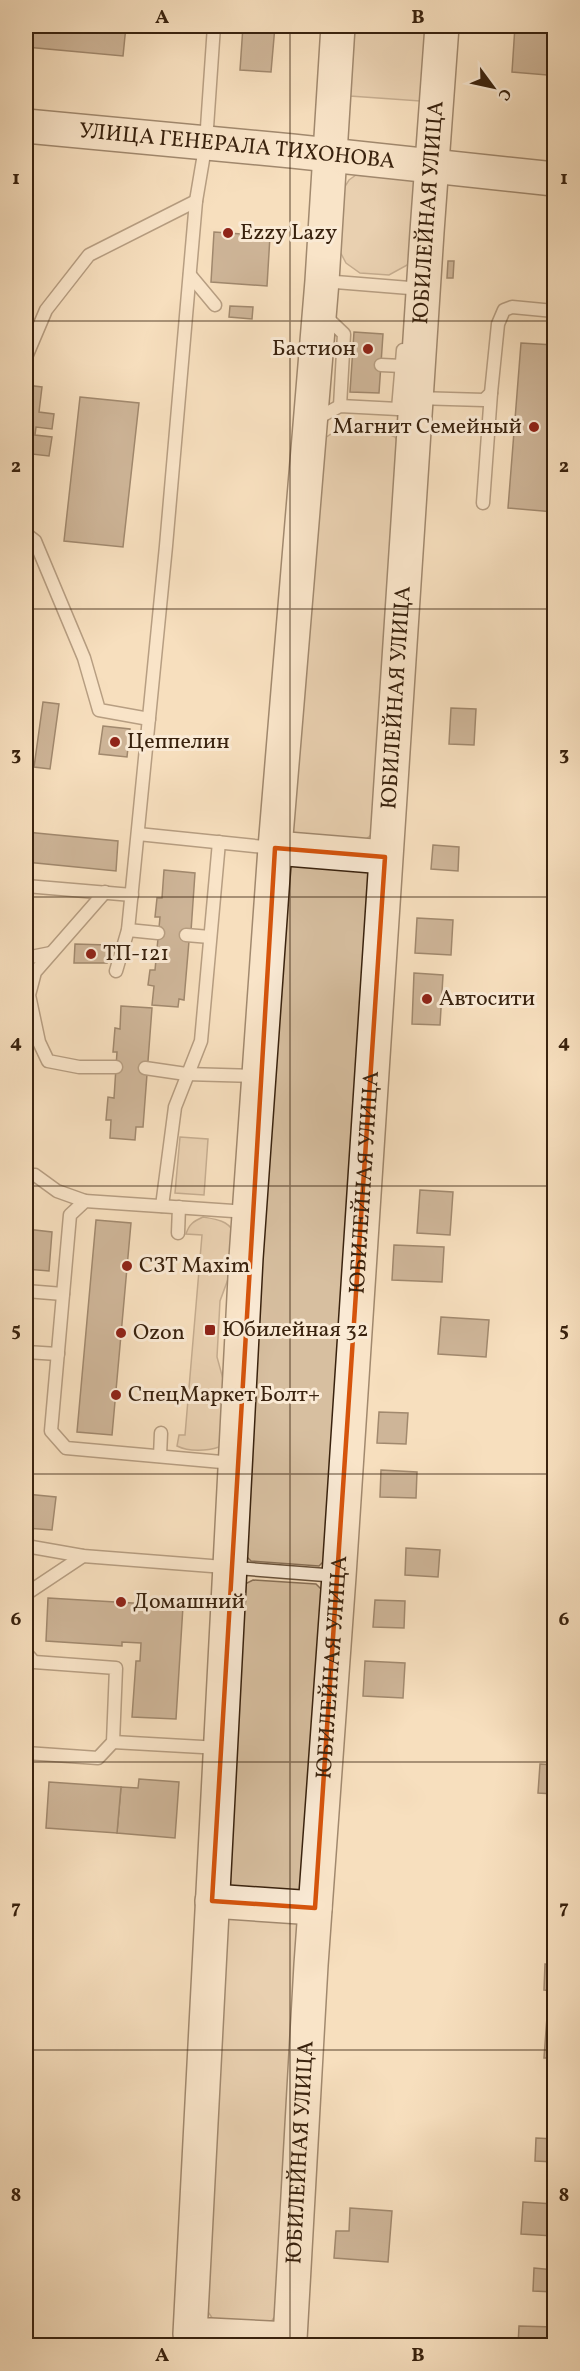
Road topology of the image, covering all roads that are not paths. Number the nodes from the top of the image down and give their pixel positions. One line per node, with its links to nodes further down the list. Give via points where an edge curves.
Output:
1 (214, 26): 5 (lane)
2 (338, 26): 6 (main road)
3 (442, 26): 7 (main road, ЮБИЛЕЙНАЯ УЛИЦА)
4 (26, 126): 5 (main road, УЛИЦА ГЕНЕРАЛА ТИХОНОВА)
5 (206, 142): 6 (main road, УЛИЦА ГЕНЕРАЛА ТИХОНОВА); 9 (lane)
6 (330, 155): 7 (main road, УЛИЦА ГЕНЕРАЛА ТИХОНОВА); 11 (main road)
7 (433, 166): 8 (main road, УЛИЦА ГЕНЕРАЛА ТИХОНОВА); 14 (main road, ЮБИЛЕЙНАЯ УЛИЦА)
8 (555, 178)
9 (196, 201): 10 (lane); 15 (lane, via 89,255 46,310)
10 (190, 275): 12 (lane); 24 (lane)
11 (321, 296): 14 (lane); 20 (lane, via 344,334 347,363); 21 (main road)
12 (215, 305)
13 (555, 310): 18 (lane, via 504,310 498,324)
14 (415, 315): 17 (lane); 19 (main road, ЮБИЛЕЙНАЯ УЛИЦА)
15 (26, 357)
16 (381, 365): 17 (lane)
17 (402, 366): 19 (lane)
18 (491, 393): 19 (lane, via 477,401); 22 (lane)
19 (407, 403): 20 (lane); 28 (main road, ЮБИЛЕЙНАЯ УЛИЦА)
20 (340, 406): 21 (lane)
21 (310, 422): 27 (main road)
22 (483, 503)
23 (26, 534): 24 (lane, via 35,541 84,658 99,710)
24 (149, 719): 25 (lane)
25 (138, 834): 26 (lane); 31 (lane)
26 (219, 842): 27 (lane); 35 (lane)
27 (275, 848): 28 (main road); 42 (main road)
28 (385, 857): 59 (main road, ЮБИЛЕЙНАЯ УЛИЦА)
29 (26, 886): 30 (lane)
30 (105, 892): 31 (lane); 36 (lane)
31 (132, 895): 32 (lane)
32 (128, 930): 33 (lane); 38 (lane)
33 (158, 933)
34 (186, 935): 35 (lane)
35 (210, 937): 41 (lane, via 201,1041)
36 (51, 953): 37 (lane); 39 (lane, via 35,972 29,995 39,1042 48,1061 79,1067)
37 (26, 958)
38 (116, 971)
39 (116, 1067)
40 (145, 1068): 41 (lane)
41 (186, 1074): 42 (lane); 45 (lane, via 175,1107)
42 (259, 1076): 47 (main road)
43 (26, 1176): 44 (lane, via 35,1175 57,1191)
44 (85, 1201): 45 (lane); 50 (lane, via 70,1215)
45 (162, 1206): 46 (lane)
46 (179, 1207): 47 (lane); 48 (lane)
47 (249, 1212): 55 (main road)
48 (178, 1233)
49 (26, 1291): 50 (lane)
50 (63, 1294): 52 (lane)
51 (26, 1352): 52 (lane)
52 (58, 1354): 54 (lane, via 51,1431 66,1448)
53 (161, 1433): 54 (lane)
54 (160, 1456): 55 (lane)
55 (236, 1463): 58 (main road)
56 (26, 1546): 57 (lane)
57 (83, 1556): 58 (lane); 60 (lane)
58 (229, 1569): 59 (lane); 63 (main road)
59 (339, 1576): 66 (main road, ЮБИЛЕЙНАЯ УЛИЦА)
60 (26, 1594)
61 (26, 1653): 62 (lane, via 34,1662 116,1668)
62 (112, 1742): 63 (lane); 64 (lane, via 98,1758)
63 (221, 1748): 65 (main road)
64 (26, 1753)
65 (212, 1901): 66 (main road); 67 (main road, via 190,2334)
66 (315, 1908): 67 (main road, ЮБИЛЕЙНАЯ УЛИЦА)
67 (289, 2342)

